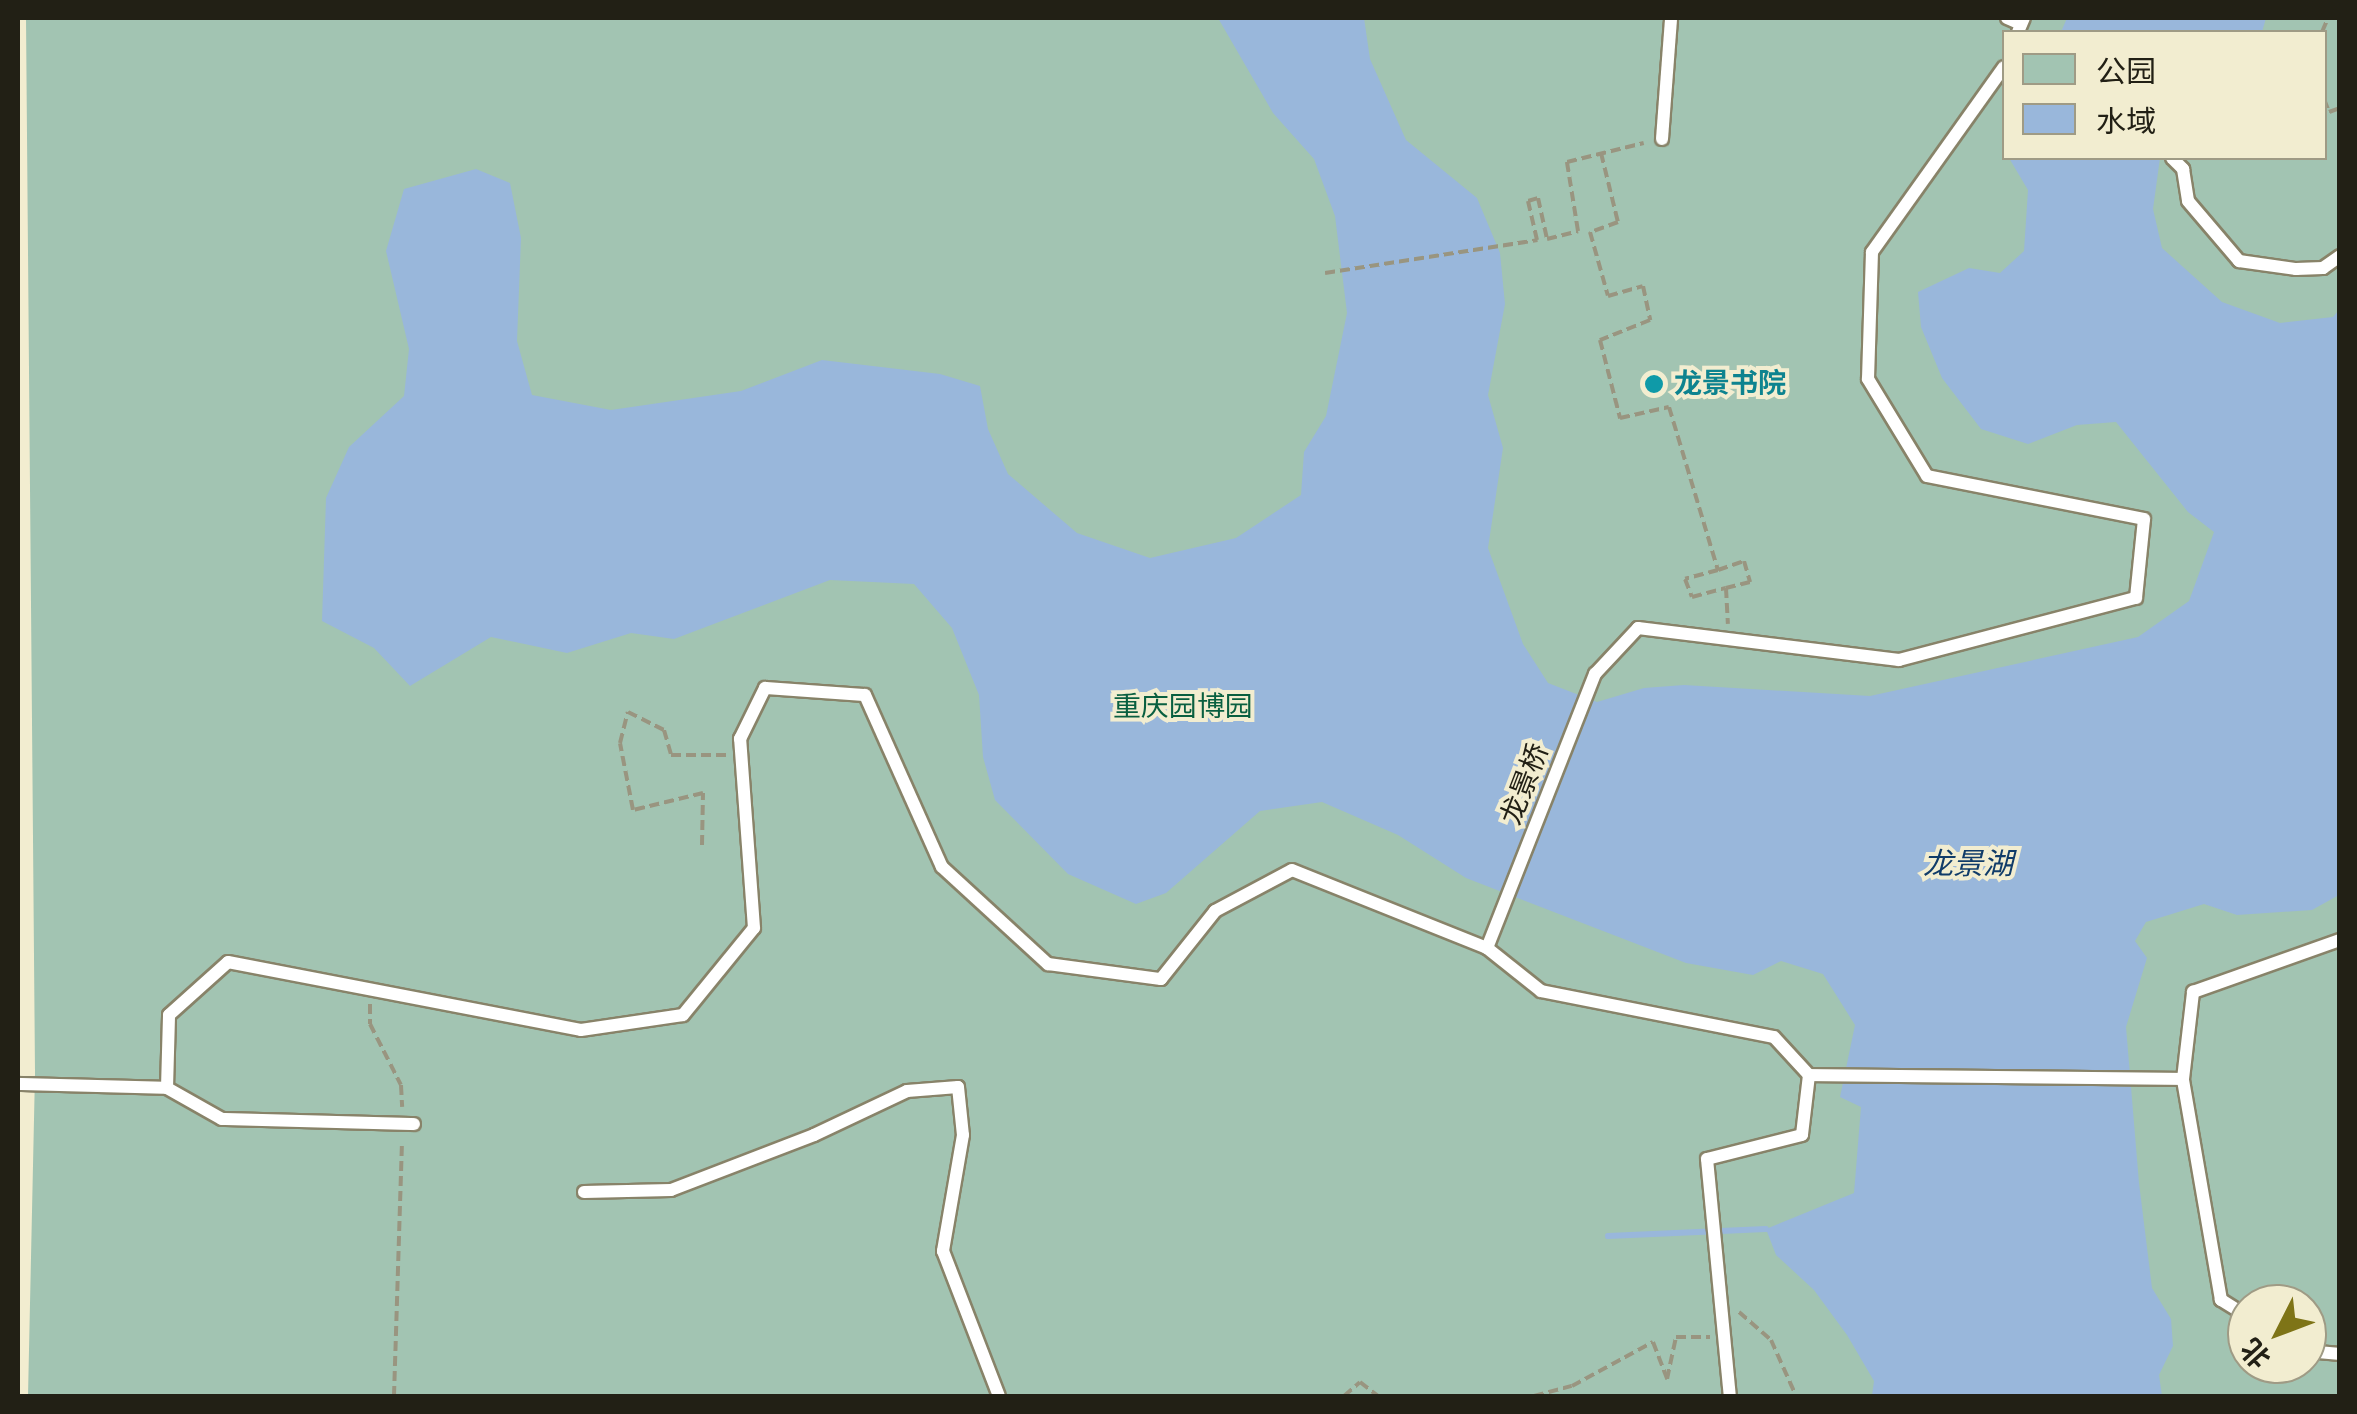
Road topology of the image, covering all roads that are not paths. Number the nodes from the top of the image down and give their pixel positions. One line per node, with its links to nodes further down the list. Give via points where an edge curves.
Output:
1 (1671, 18): 5 (lane)
2 (2007, 18): 3 (lane)
3 (2021, 25)
4 (2002, 71): 9 (lane, 龙景桥, via 1872,252 1868,379 1927,476 2144,519 2136,598 1899,660 1638,628 1595,674)
5 (1662, 138)
6 (2174, 160): 7 (lane, via 2188,201 2238,261 2323,268)
7 (2340, 256)
8 (2340, 940): 11 (lane, via 2193,992)
9 (1486, 948): 10 (lane, via 1541,992 1774,1037); 13 (lane, via 1292,870 1215,911 1161,979 1048,964 942,868 865,695 765,688 740,739 754,928 683,1016 581,1030 228,962 168,1015)
10 (1808, 1075): 11 (lane); 18 (lane, via 1802,1135 1707,1158)
11 (2183, 1078): 16 (lane, via 2221,1300)
12 (18, 1084): 13 (lane)
13 (167, 1088): 14 (lane, via 222,1119)
14 (408, 1124)
15 (584, 1192): 17 (lane, via 671,1190 814,1136 907,1090 958,1087 963,1135 944,1251)
16 (2227, 1304)
17 (998, 1396)
18 (1730, 1396)

